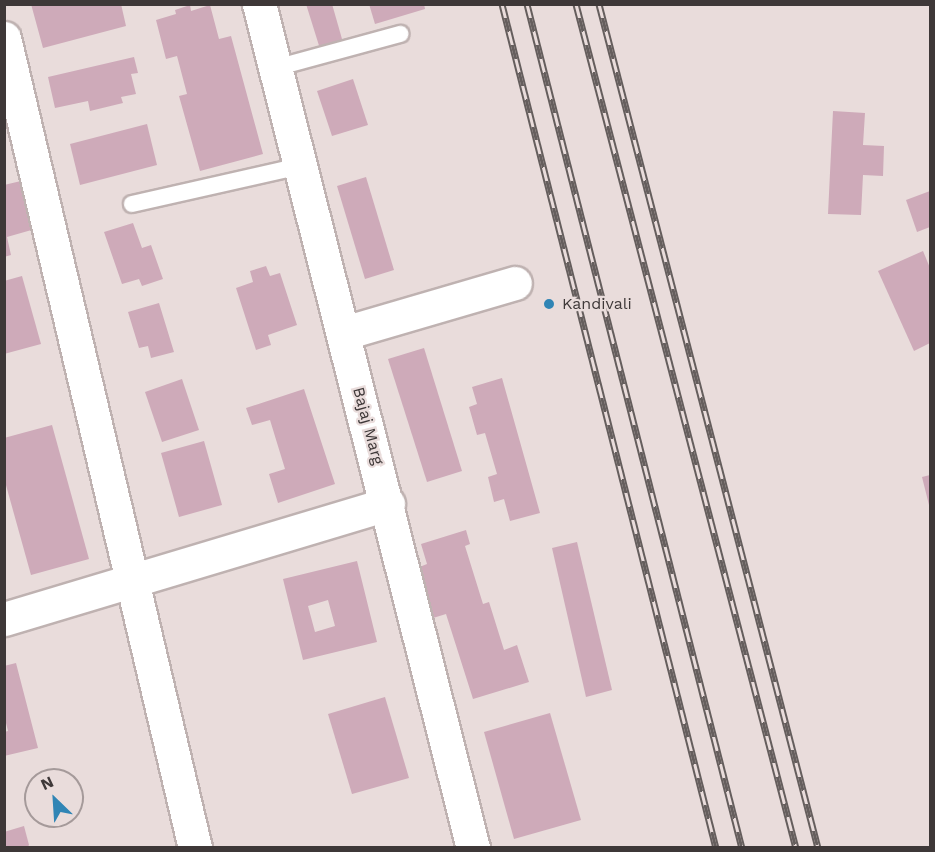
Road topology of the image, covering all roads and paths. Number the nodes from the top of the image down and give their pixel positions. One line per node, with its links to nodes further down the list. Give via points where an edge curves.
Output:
1 (259, 4): 4 (street, Bajaj Marg)
2 (400, 34): 4 (lane)
3 (4, 39): 10 (street)
4 (275, 68): 5 (street, Bajaj Marg)
5 (300, 166): 6 (lane); 8 (street, Bajaj Marg)
6 (132, 204)
7 (515, 283): 8 (street)
8 (344, 333): 9 (street, Bajaj Marg)
9 (388, 504): 10 (street); 13 (street, Bajaj Marg)
10 (131, 579): 11 (street); 12 (street)
11 (4, 619)
12 (195, 848)
13 (473, 848)

